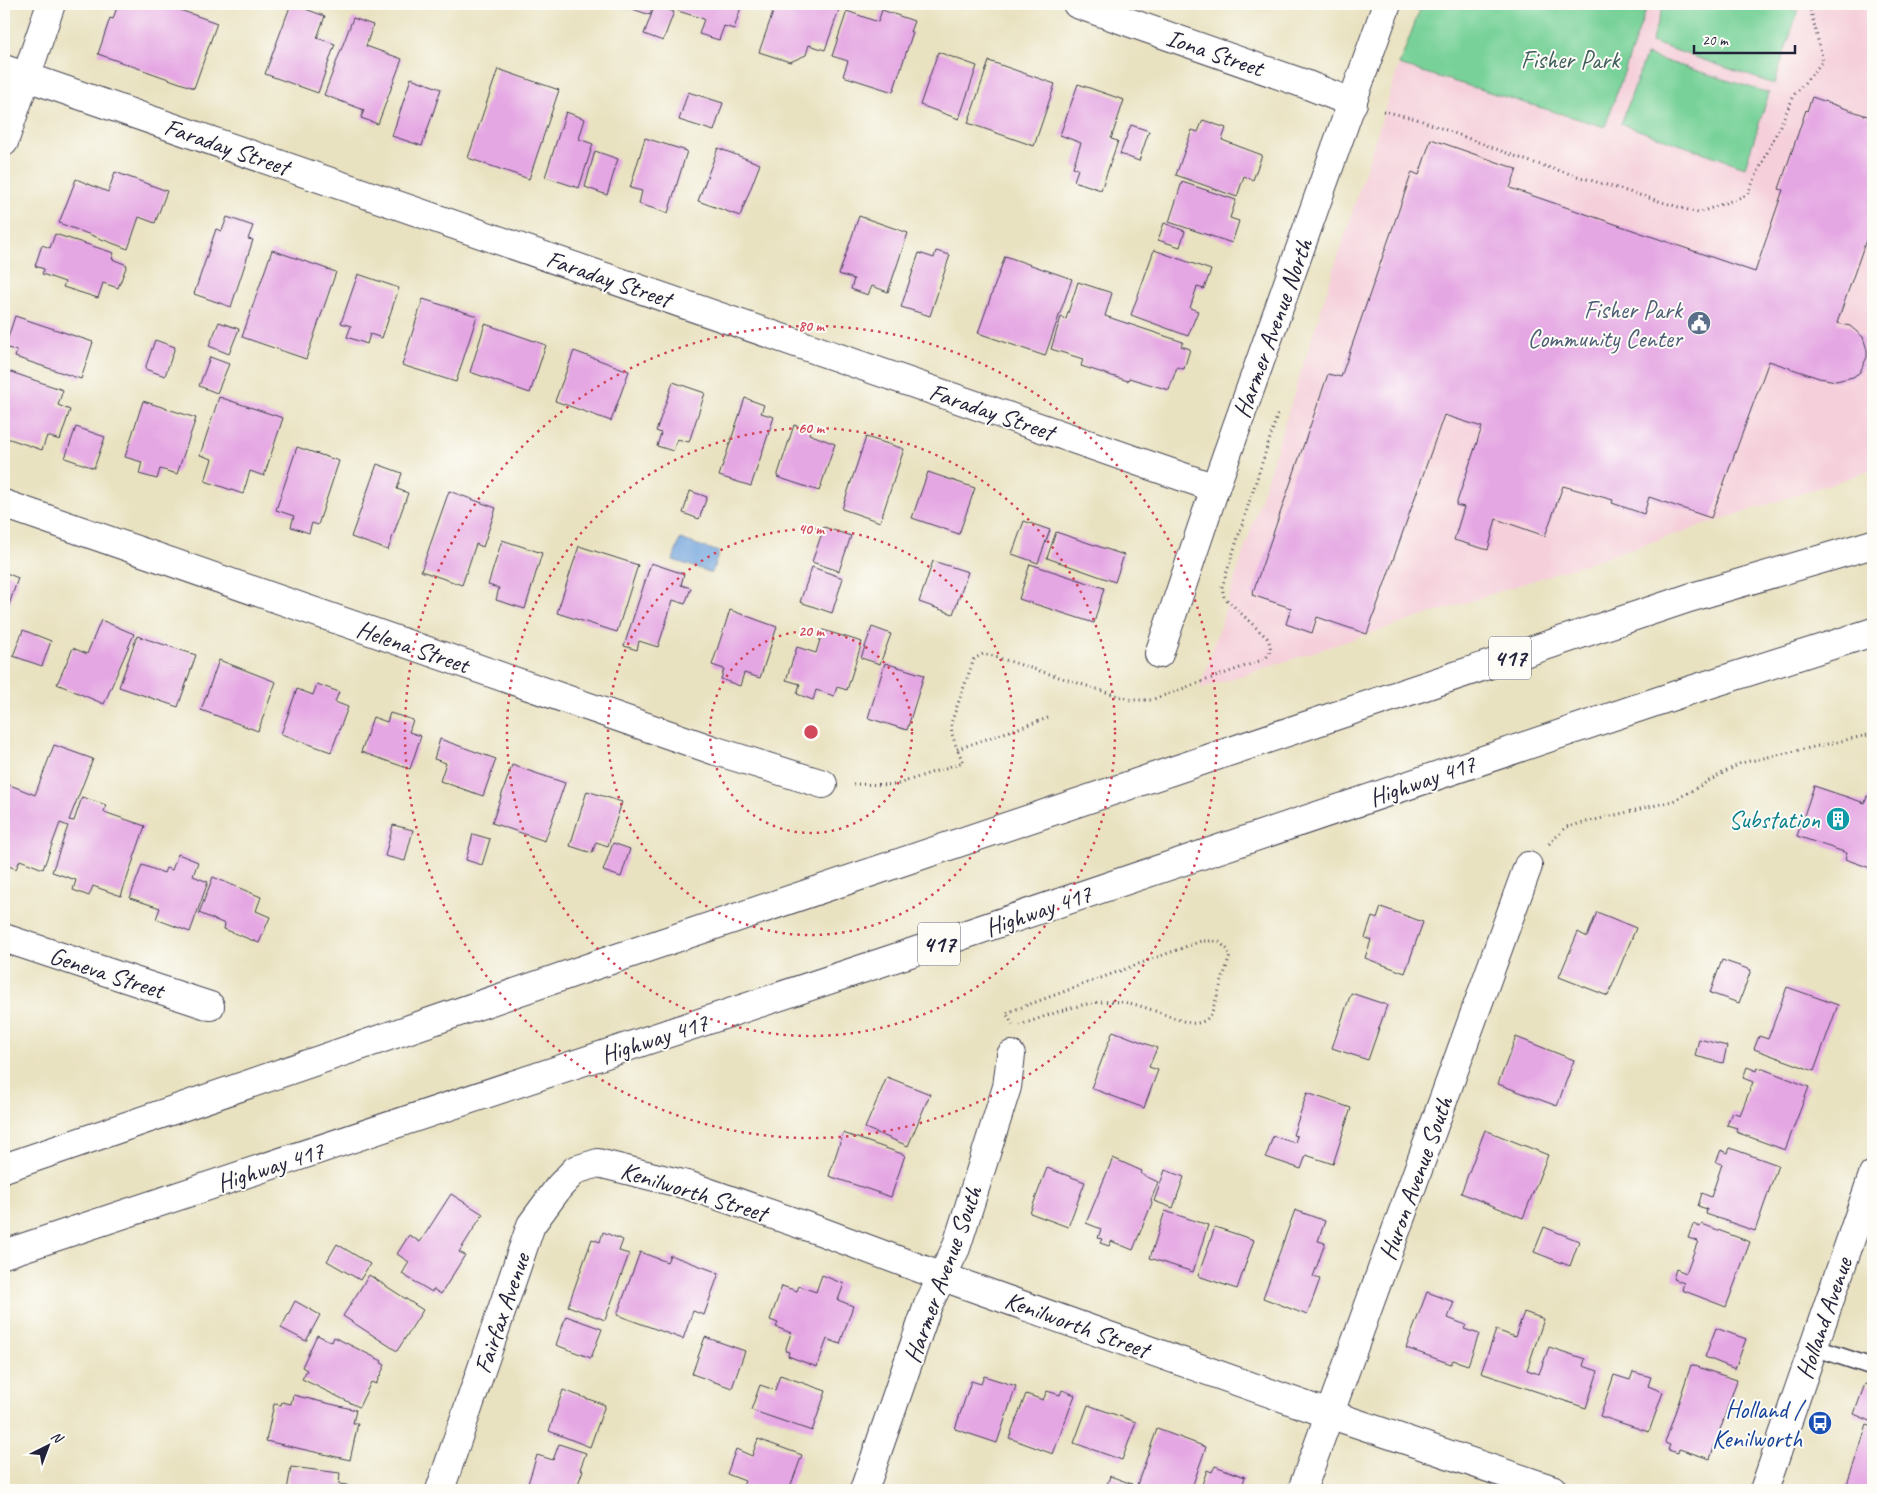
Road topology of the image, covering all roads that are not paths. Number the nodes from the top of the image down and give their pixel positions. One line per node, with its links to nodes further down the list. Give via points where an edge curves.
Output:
1 (51, 4): 4 (main road)
2 (1077, 4): 5 (main road, Iona Street)
3 (1388, 4): 5 (main road, Harmer Avenue North)
4 (15, 73): 6 (main road); 7 (main road, Faraday Street)
5 (1353, 103): 7 (main road, Harmer Avenue North)
6 (4, 142)
7 (1215, 488): 13 (main road, Harmer Avenue North)
8 (4, 504): 14 (main road, Helena Street, via 716,751)
9 (1873, 524): 11 (main road)
10 (1873, 544): 11 (main road, 417)
11 (1689, 598): 20 (main road, 417, via 618,957)
12 (1873, 632): 22 (main road, Highway 417 / 417)
13 (1159, 654)
14 (823, 784)
15 (1528, 866): 26 (main road, Huron Avenue South)
16 (4, 938): 17 (main road, Geneva Street)
17 (210, 1006)
18 (1011, 1055): 23 (main road, Harmer Avenue South, via 1007,1087 956,1248)
19 (598, 1163): 23 (main road, Kenilworth Street, via 687,1185); 27 (main road, Fairfax Avenue, via 575,1170 531,1225)
20 (4, 1168)
21 (1873, 1175): 24 (main road, Holland Avenue)
22 (4, 1254)
23 (943, 1277): 26 (main road, Kenilworth Street); 28 (main road, Harmer Avenue South, via 928,1305)
24 (1813, 1347): 25 (lane); 31 (main road, Holland Avenue)
25 (1873, 1367)
26 (1329, 1414): 29 (main road, Huron Avenue South); 30 (main road, Kenilworth Street)
27 (440, 1490)
28 (864, 1490)
29 (1302, 1490)
30 (1554, 1490)
31 (1764, 1490)

